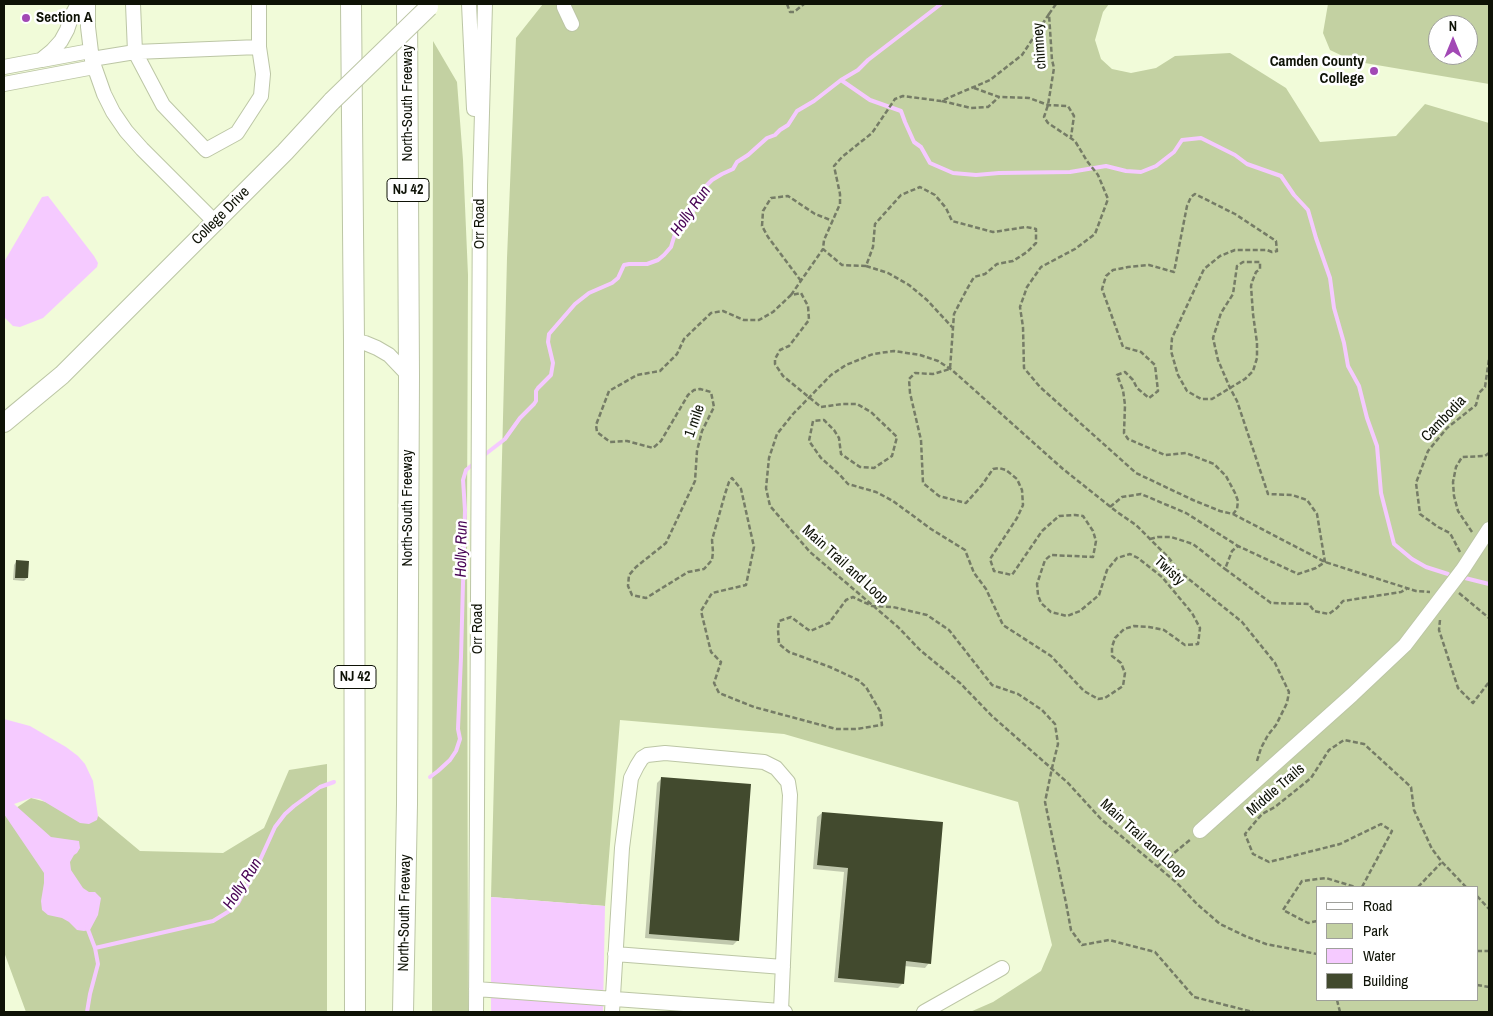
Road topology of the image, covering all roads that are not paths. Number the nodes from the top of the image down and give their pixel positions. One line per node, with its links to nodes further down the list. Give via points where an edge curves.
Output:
1 (78, 4): 15 (street, via 61,41)
2 (88, 4): 14 (street)
3 (133, 4): 13 (street)
4 (259, 4): 12 (street)
5 (351, 4): 20 (highway, NJ 42)
6 (407, 4): 21 (highway, North-South Freeway / NJ 42)
7 (469, 4): 18 (street, Orr Road)
8 (485, 4): 18 (street, Orr Road)
9 (564, 4): 11 (street)
10 (431, 6): 19 (main road, College Drive, bridge, via 332,101)
11 (572, 24)
12 (259, 47): 13 (street); 13 (street, via 264,74 261,96 237,133 206,150 163,105)
13 (135, 52): 14 (street)
14 (92, 59): 15 (street); 17 (street); 19 (street, via 104,94 126,131)
15 (41, 60): 16 (street)
16 (4, 67)
17 (4, 84)
18 (480, 185): 28 (street, Orr Road)
19 (215, 222): 22 (main road, College Drive, via 62,375)
20 (354, 341): 21 (street, via 389,355); 30 (highway, NJ 42)
21 (408, 376): 31 (highway, North-South Freeway / NJ 42)
22 (4, 423)
23 (1489, 529): 24 (street, via 1405,645)
24 (1200, 831)
25 (615, 954): 26 (street); 26 (street, via 622,848 631,778 642,758 665,753 764,762 776,768 788,782); 29 (street)
26 (783, 967): 33 (street)
27 (1002, 968): 34 (street)
28 (476, 989): 29 (street); 32 (street, Orr Road)
29 (612, 1005): 33 (street)
30 (355, 1012)
31 (403, 1012)
32 (476, 1012)
33 (783, 1012)
34 (924, 1012)

